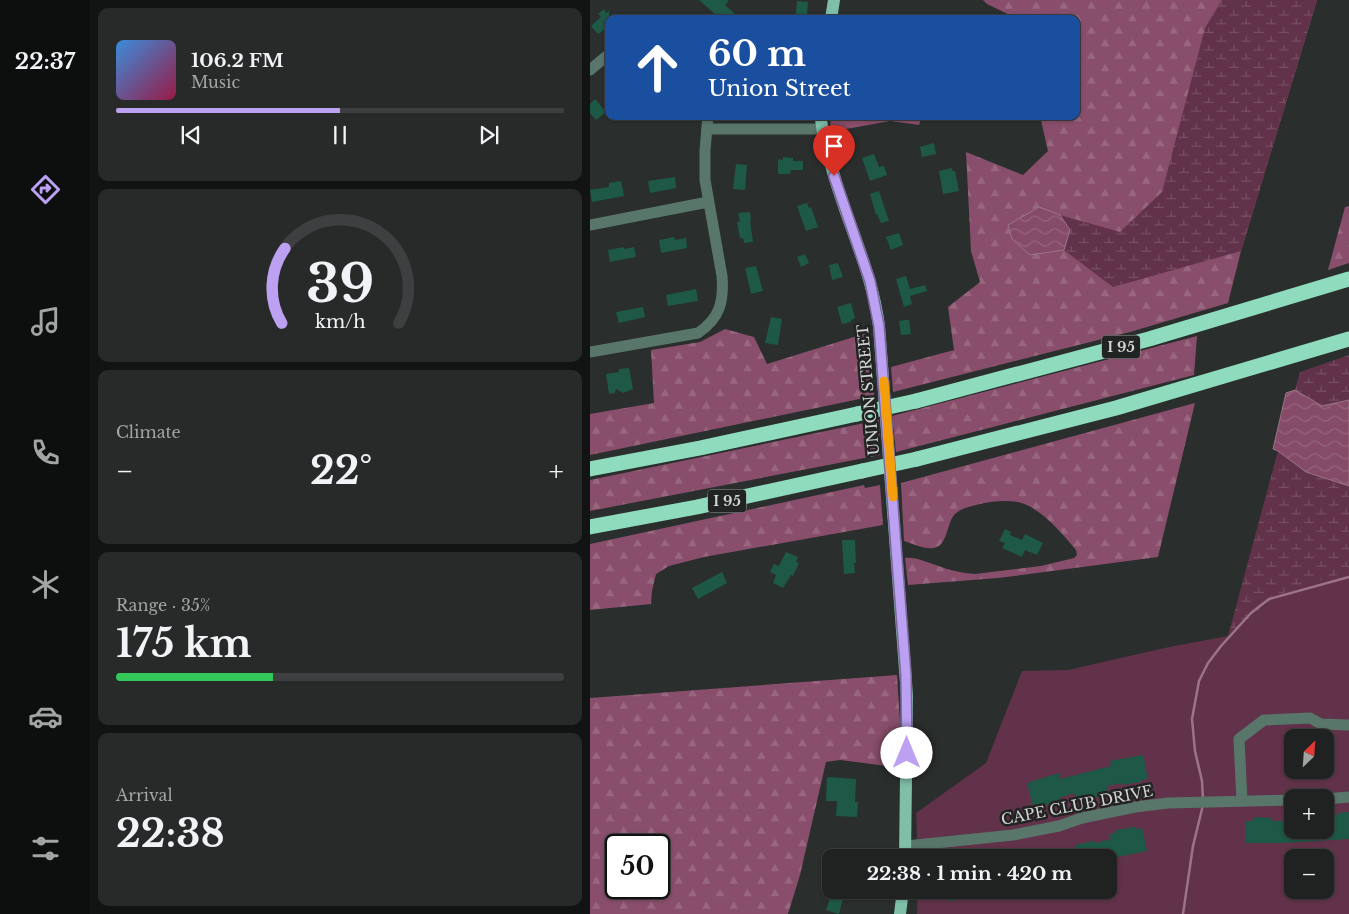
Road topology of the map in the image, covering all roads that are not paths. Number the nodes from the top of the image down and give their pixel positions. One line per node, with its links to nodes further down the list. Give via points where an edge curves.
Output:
1 (834, 0): 2 (main road)
2 (832, 15)
3 (605, 57): 4 (street)
4 (591, 67)
5 (708, 120): 7 (street)
6 (821, 123): 7 (street); 20 (main road, UNION STREET, via 838,190 870,281 878,319 906,668)
7 (707, 130): 8 (street, via 704,163)
8 (708, 202): 9 (street); 12 (street, via 723,284 716,317 698,333)
9 (590, 225)
10 (1349, 279): 13 (highway, I 95, bridge, via 1149,339 916,400)
11 (1349, 339): 14 (highway, I 95, bridge, via 1142,400 916,459)
12 (590, 352)
13 (590, 469)
14 (590, 527)
15 (1349, 725): 19 (street, via 1321,724 1310,718 1264,720 1239,739)
16 (1349, 797): 17 (street)
17 (1334, 798)
18 (1284, 800): 19 (street, CAPE CLUB DRIVE)
19 (1242, 801): 21 (street, CAPE CLUB DRIVE, via 1135,807 1059,826)
20 (906, 849)
21 (925, 849)
22 (902, 899): 23 (main road)
23 (900, 914)

